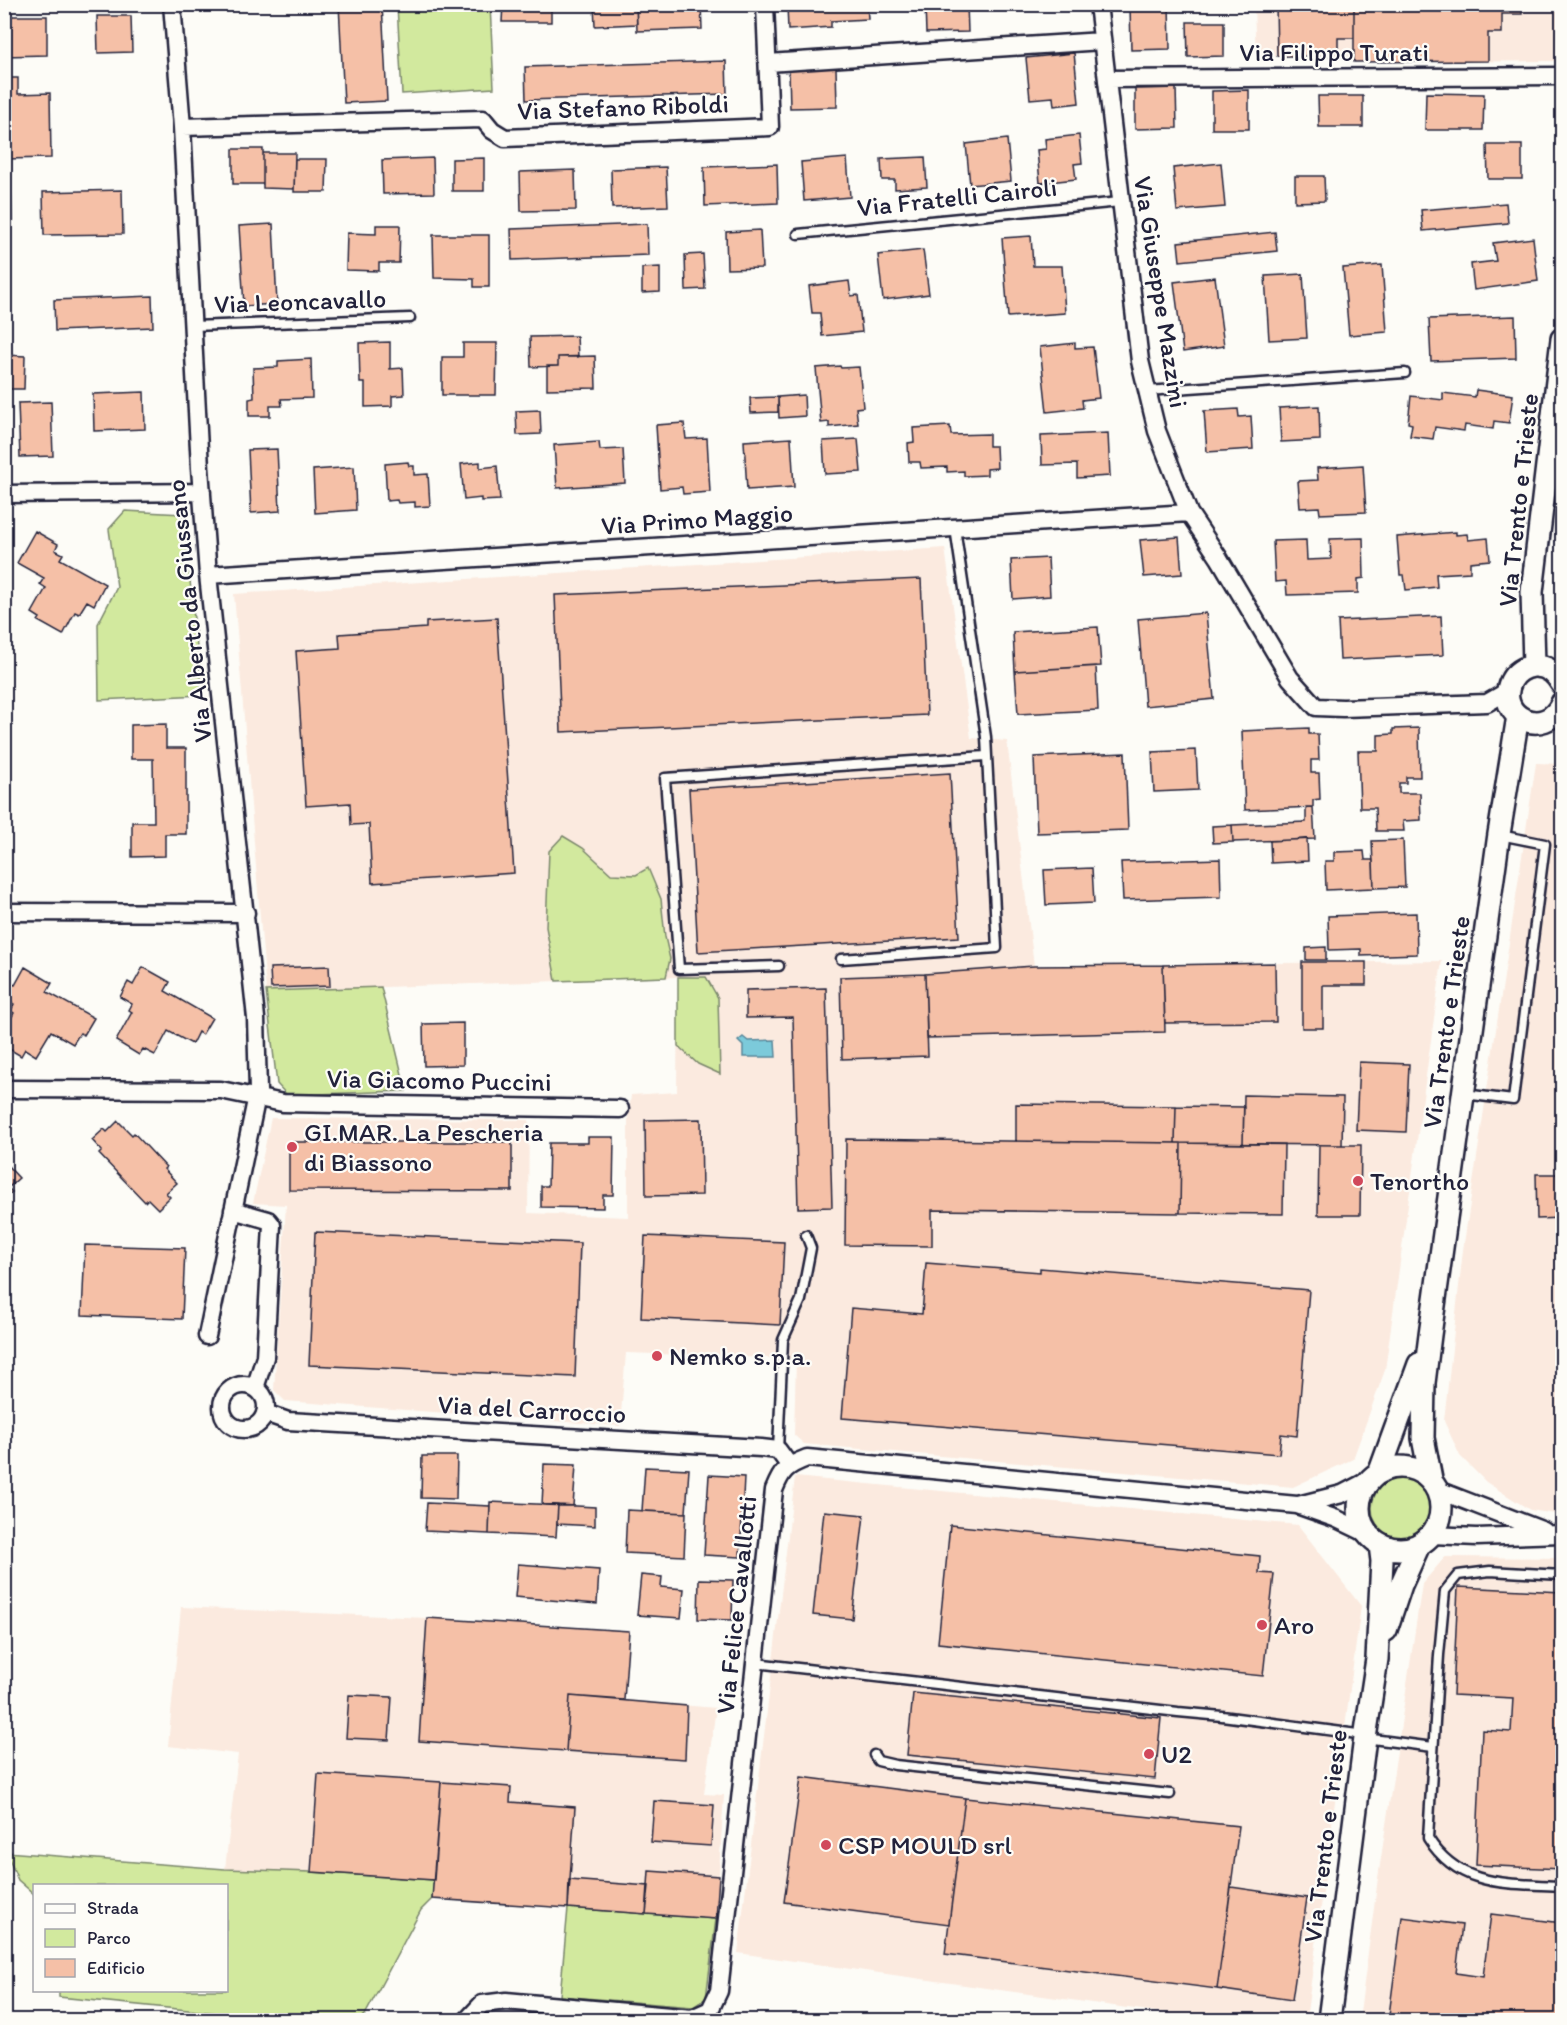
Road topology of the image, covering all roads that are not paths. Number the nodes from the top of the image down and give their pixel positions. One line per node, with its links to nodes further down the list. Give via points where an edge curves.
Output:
1 (172, 4): 8 (street, Via Alberto da Giussano)
2 (765, 4): 5 (street, Via Stefano Riboldi)
3 (1098, 4): 4 (street, Via Giuseppe Mazzini)
4 (1102, 41): 5 (street); 7 (street, Via Giuseppe Mazzini)
5 (768, 63): 8 (street, Via Stefano Riboldi, via 770,127 505,138 483,119)
6 (1563, 76): 7 (street, Via Filippo Turati)
7 (1107, 80): 9 (street, Via Giuseppe Mazzini)
8 (182, 127): 12 (street, Via Alberto da Giussano)
9 (1120, 202): 10 (lane, Via Fratelli Cairoli); 16 (street, Via Giuseppe Mazzini)
10 (798, 234)
11 (410, 318): 12 (lane, Via Leoncavallo)
12 (192, 326): 17 (street, Via Alberto da Giussano)
13 (1563, 339): 14 (street, Via Trento e Trieste)
14 (1560, 369): 22 (street, Via Trento e Trieste, via 1532,592)
15 (1405, 373): 16 (lane)
16 (1146, 391): 19 (street, Via Giuseppe Mazzini)
17 (202, 492): 18 (street); 21 (street, Via Alberto da Giussano)
18 (4, 494)
19 (1189, 513): 20 (street, Via Primo Maggio); 24 (street, Via Giuseppe Mazzini, via 1290,678 1316,707 1487,703)
20 (955, 528): 21 (street, Via Primo Maggio); 27 (lane)
21 (208, 575): 30 (street, Via Alberto da Giussano)
22 (1534, 666): 23 (street, via 1552,670); 24 (street, via 1519,671)
23 (1563, 684)
24 (1508, 692): 26 (street, via 1512,710)
25 (1563, 703): 26 (street, via 1545,721 1536,723)
26 (1518, 716): 28 (street, Via Trento e Trieste)
27 (986, 756): 31 (lane, via 997,948); 32 (lane, via 665,778 679,969)
28 (1499, 834): 34 (street, Via Trento e Trieste); 34 (lane, via 1545,844 1513,1100)
29 (4, 912): 30 (street)
30 (246, 913): 35 (street, Via Alberto da Giussano, via 256,1018)
31 (841, 959)
32 (779, 966)
33 (4, 1089): 35 (street, Via Giacomo Puccini, via 221,1090)
34 (1463, 1094): 39 (street, Via Trento e Trieste)
35 (256, 1098): 36 (street, Via Giacomo Puccini, via 283,1102); 37 (street, Via Alberto da Giussano)
36 (620, 1108)
37 (233, 1210): 40 (street, Via Alberto da Giussano); 41 (street, via 268,1220 272,1225 264,1357)
38 (806, 1235): 43 (lane, via 811,1248 801,1300 783,1340)
39 (1430, 1335): 45 (street, Via Trento e Trieste); 46 (street, Via Trento e Trieste, via 1423,1438)
40 (207, 1336)
41 (255, 1388): 42 (street, via 265,1399); 42 (street, via 234,1388 224,1398 223,1412 230,1424 244,1430 257,1425)
42 (266, 1413): 43 (street, Via del Carroccio, via 288,1421)
43 (778, 1450): 44 (street)
44 (789, 1465): 47 (street, via 807,1458); 53 (street, Via Felice Cavallotti, via 774,1490)
45 (1374, 1476): 46 (street, via 1397,1466 1415,1468); 47 (street, via 1342,1494); 49 (street, Via Trento e Trieste, via 1361,1493 1358,1507 1360,1520)
46 (1434, 1484): 48 (street); 50 (street, Via Trento e Trieste, via 1442,1505 1440,1521)
47 (1297, 1505): 49 (street, via 1337,1519)
48 (1557, 1534): 50 (street)
49 (1373, 1539): 50 (street, via 1400,1550); 52 (street, Via Trento e Trieste, via 1382,1561)
50 (1426, 1540): 52 (street, Via Trento e Trieste, via 1401,1585)
51 (1563, 1575): 55 (lane, via 1491,1571 1458,1575 1445,1591)
52 (1377, 1659): 54 (street, Via Trento e Trieste)
53 (755, 1663): 54 (lane, via 1232,1717); 59 (street, Via Felice Cavallotti, via 719,1991 710,2010 692,2018 506,2001 482,2004)
54 (1365, 1737): 55 (lane); 60 (street, Via Trento e Trieste)
55 (1433, 1747): 58 (lane, via 1428,1838 1436,1851 1457,1869 1483,1880)
56 (874, 1755): 57 (lane, via 878,1761 895,1764)
57 (1170, 1794)
58 (1563, 1886)
59 (467, 2020)
60 (1329, 2020)

